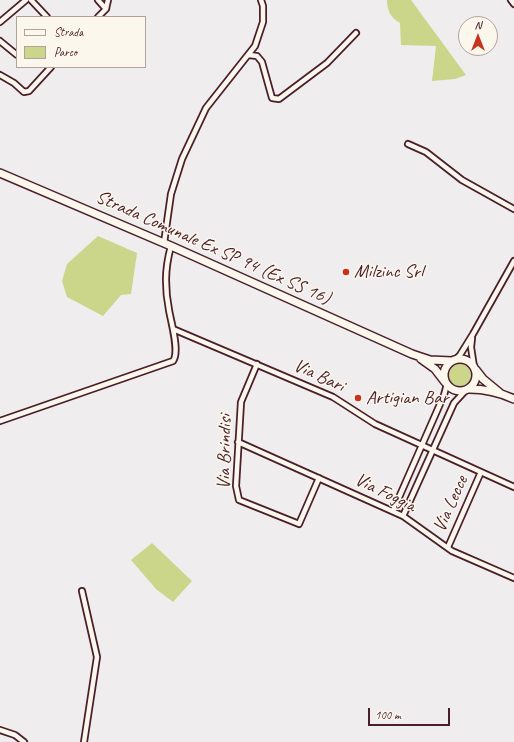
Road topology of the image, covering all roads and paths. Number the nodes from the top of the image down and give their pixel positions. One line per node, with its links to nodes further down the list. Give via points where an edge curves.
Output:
1 (26, 0): 11 (street)
2 (31, 0): 9 (street)
3 (98, 0): 8 (street)
4 (108, 0): 8 (street)
5 (261, 0): 15 (street, via 262,22 255,46)
6 (511, 0): 7 (street)
7 (514, 4)
8 (106, 9): 10 (street)
9 (47, 16)
10 (99, 16)
11 (0, 22)
12 (356, 33): 15 (street, via 327,63 279,99 272,98 262,62 257,56)
13 (0, 41): 14 (street)
14 (16, 54)
15 (249, 55): 21 (street, via 206,108 182,159 171,194)
16 (51, 68): 17 (street, via 29,91 24,92)
17 (0, 75)
18 (408, 144): 20 (street, via 426,152 462,180)
19 (0, 173): 21 (main road, Strada Comunale Ex SP 94 (Ex SS 16))
20 (514, 209)
21 (168, 245): 23 (street, via 166,280); 25 (main road, Strada Comunale Ex SP 94 (Ex SS 16))
22 (514, 261): 24 (street)
23 (173, 329): 27 (street, Via Bari); 33 (street, via 173,361)
24 (473, 334): 26 (street); 28 (street, via 471,347)
25 (412, 354): 26 (main road, Strada Comunale Ex SP 94 (Ex SS 16), via 430,360); 29 (main road, Strada Comunale Ex SP 94 (Ex SS 16), via 434,369)
26 (454, 361): 28 (main road, via 466,360); 29 (main road, via 444,373)
27 (257, 364): 34 (street, Via Brindisi, via 241,402); 35 (street, Via Bari, via 333,397 375,424)
28 (475, 368): 30 (main road, via 475,382); 31 (main road, via 483,379)
29 (446, 383): 30 (main road, via 455,390); 35 (street, via 444,394)
30 (467, 390): 31 (main road, via 479,389); 36 (street, via 454,403)
31 (500, 393): 32 (main road)
32 (514, 399)
33 (0, 421)
34 (238, 442): 38 (street, Via Foggia); 38 (street, Via Brindisi, via 236,486 239,500 299,524)
35 (422, 445): 36 (street, Via Bari); 40 (street)
36 (432, 450): 37 (street, Via Bari); 41 (street)
37 (481, 472): 39 (street, Via Bari); 42 (street, Via Lecce)
38 (319, 478): 40 (street, Via Foggia)
39 (514, 487)
40 (393, 511): 41 (street, Via Foggia)
41 (403, 516): 42 (street, Via Foggia)
42 (448, 548): 43 (street, Via Foggia)
43 (514, 578)
44 (82, 591): 47 (street, via 98,657)
45 (0, 730): 46 (street, via 15,735)
46 (24, 742)
47 (84, 742)

